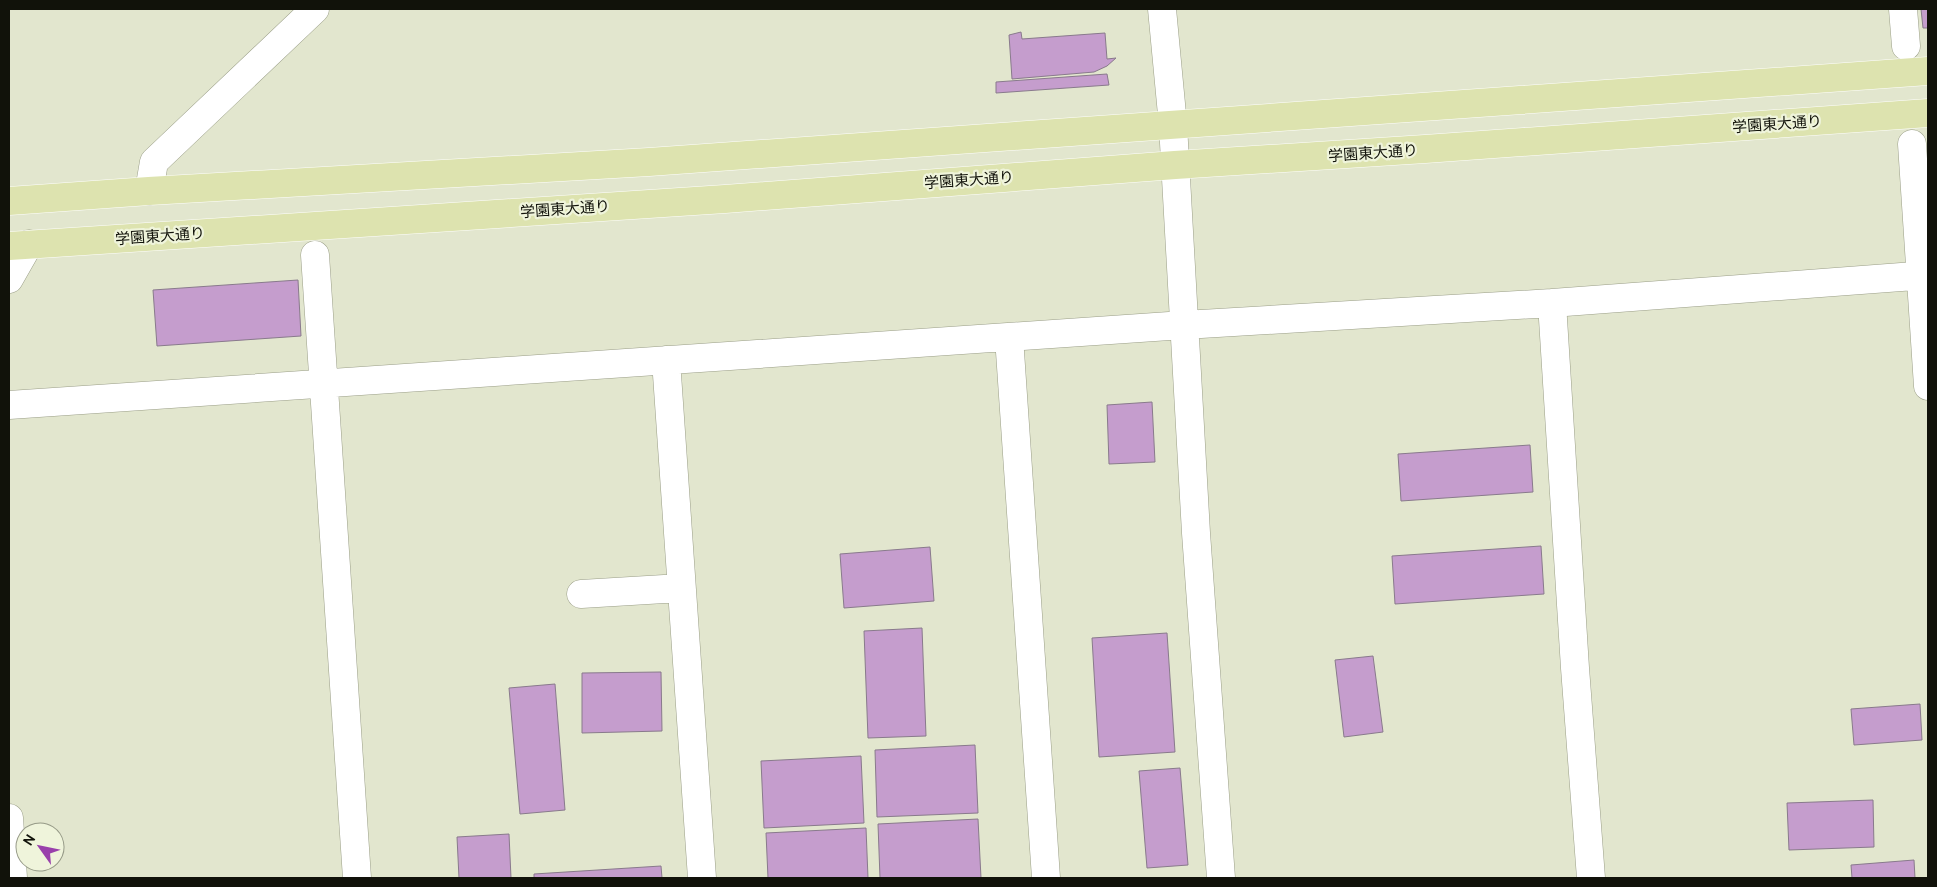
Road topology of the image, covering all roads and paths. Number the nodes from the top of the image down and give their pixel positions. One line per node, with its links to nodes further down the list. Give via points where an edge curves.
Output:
1 (315, 9): 10 (street, via 154,162)
2 (1162, 9): 7 (street)
3 (1903, 9): 4 (street)
4 (1906, 46)
5 (1928, 71): 7 (main road)
6 (1928, 113): 9 (main road, 学園東大通り)
7 (1172, 125): 9 (street); 10 (main road, via 649,162)
8 (1912, 144): 14 (street)
9 (1175, 164): 12 (main road, 学園東大通り, via 726,199); 17 (street)
10 (149, 191): 11 (main road)
11 (9, 201)
12 (19, 245): 15 (street)
13 (315, 255): 20 (street)
14 (1924, 276): 16 (street); 21 (street)
15 (9, 279)
16 (1552, 303): 17 (street); 31 (street)
17 (1184, 325): 18 (street); 30 (street)
18 (1008, 337): 19 (street); 29 (street)
19 (666, 360): 20 (street); 23 (street)
20 (322, 384): 22 (street); 27 (street)
21 (1928, 386)
22 (9, 405)
23 (681, 588): 24 (street); 28 (street)
24 (581, 594)
25 (9, 818): 26 (street)
26 (13, 878)
27 (357, 878)
28 (702, 878)
29 (1046, 878)
30 (1221, 878)
31 (1591, 878)

